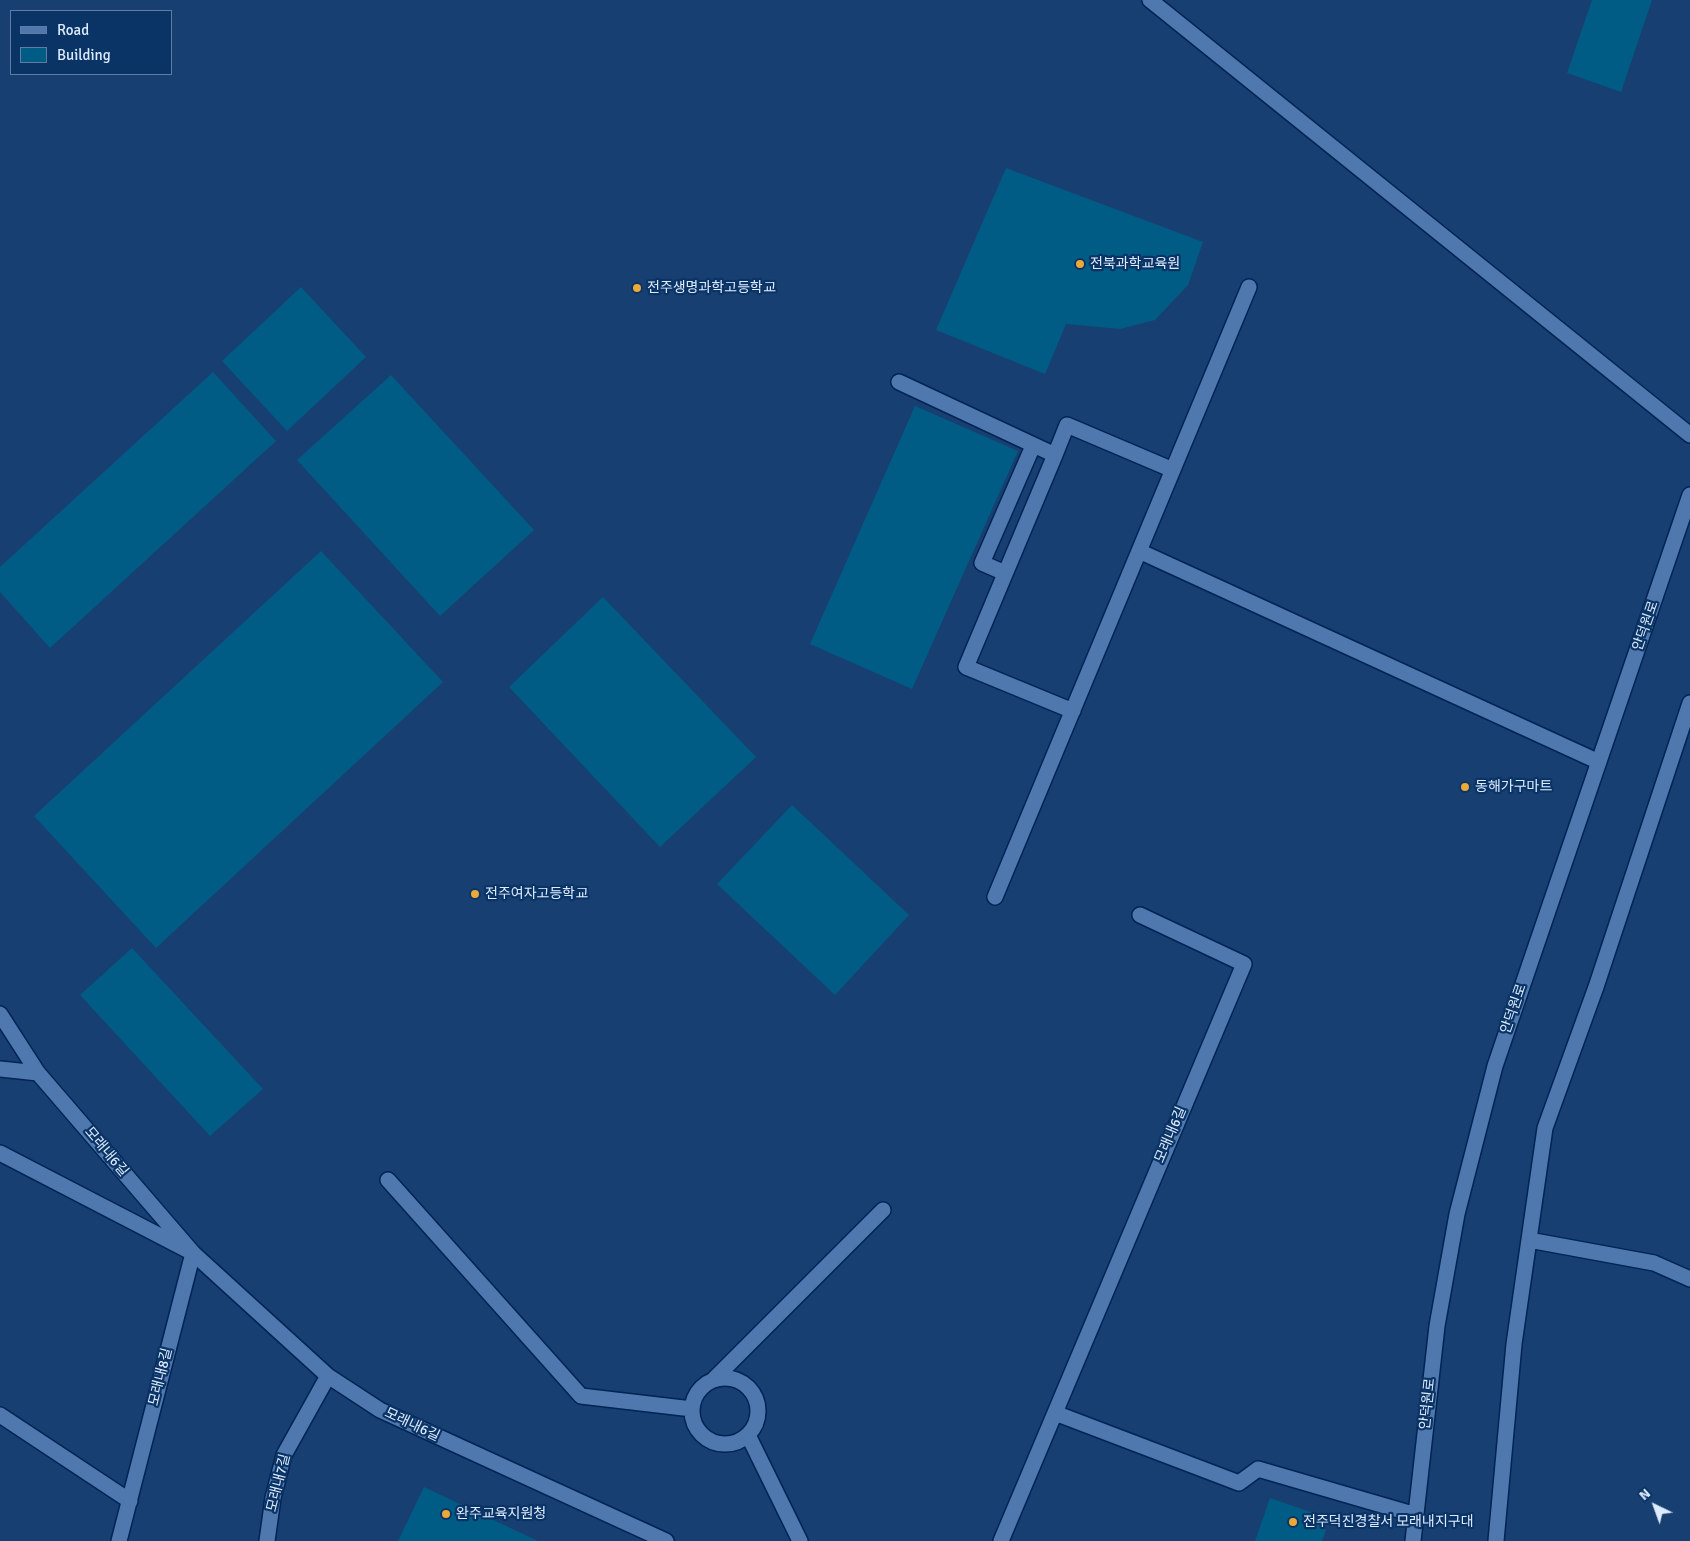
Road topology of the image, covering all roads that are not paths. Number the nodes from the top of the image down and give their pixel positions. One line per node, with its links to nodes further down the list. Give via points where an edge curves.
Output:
1 (1150, 0): 4 (street)
2 (1249, 287): 7 (street)
3 (899, 382): 5 (street)
4 (1690, 435)
5 (1033, 446): 6 (street); 10 (street, via 982,563)
6 (1055, 455): 7 (street, via 1067,425); 10 (street)
7 (1173, 470): 9 (street)
8 (1690, 495): 13 (street, 안덕원로)
9 (1139, 551): 12 (street); 13 (street)
10 (1005, 573): 12 (street, via 966,667)
11 (1690, 703): 22 (street, via 1596,987 1545,1128)
12 (1072, 711): 14 (street)
13 (1599, 762): 32 (street, 안덕원로, via 1494,1066 1457,1214 1437,1326)
14 (995, 897)
15 (1140, 915): 28 (street, 모래내6길, via 1244,964)
16 (0, 1014): 18 (street, 모래내6길)
17 (0, 1070): 18 (street)
18 (38, 1073): 23 (street, 모래내6길)
19 (0, 1154): 23 (street, 모래내6길)
20 (388, 1180): 27 (street, via 581,1396)
21 (883, 1210): 26 (street)
22 (1529, 1240): 24 (street, via 1654,1263); 39 (street, via 1514,1344)
23 (192, 1253): 25 (street, 모래내6길); 31 (street, 모래내8길)
24 (1690, 1279)
25 (328, 1376): 34 (street, 모래내7길, via 284,1455); 35 (street, 모래내6길, via 380,1410)
26 (714, 1379): 27 (street, via 695,1396); 30 (street, via 727,1377 751,1389 759,1412 756,1425)
27 (692, 1409): 30 (street, via 700,1433 711,1441 737,1442)
28 (1055, 1412): 32 (street, via 1239,1483 1258,1469); 37 (street, 모래내6길)
29 (0, 1415): 31 (street)
30 (748, 1435): 36 (street)
31 (130, 1501): 33 (street, 모래내8길)
32 (1416, 1516): 38 (street, 안덕원로)
33 (119, 1541)
34 (267, 1541)
35 (666, 1541)
36 (800, 1541)
37 (1001, 1541)
38 (1413, 1541)
39 (1496, 1541)

